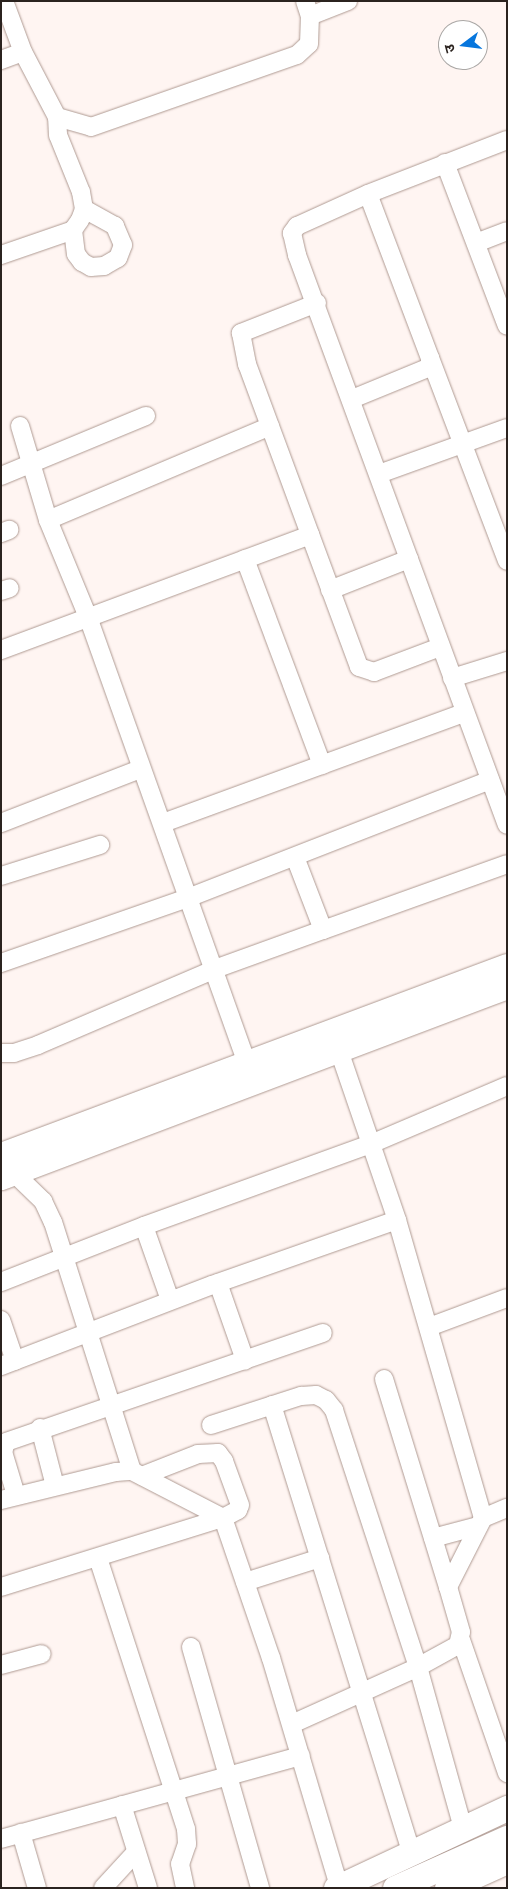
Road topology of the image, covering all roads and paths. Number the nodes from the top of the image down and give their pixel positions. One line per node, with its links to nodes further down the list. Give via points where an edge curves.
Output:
1 (4, 1): 4 (street)
2 (348, 1): 3 (street)
3 (307, 8): 6 (street, via 309,44 297,55 91,127)
4 (23, 52): 5 (street); 6 (street)
5 (1, 60)
6 (57, 117): 10 (street, via 58,135 81,192)
7 (507, 140): 8 (street)
8 (445, 163): 9 (street); 13 (street)
9 (368, 194): 15 (street, via 297,226 292,233 297,255); 17 (street)
10 (84, 209): 11 (street); 11 (street, via 115,226 123,245 118,258 104,266 91,267 82,262 76,254)
11 (73, 230): 14 (street)
12 (507, 231): 13 (street)
13 (476, 243): 16 (street)
14 (1, 255)
15 (317, 303): 18 (street); 21 (street, via 241,333 242,350)
16 (507, 324)
17 (430, 358): 18 (street, via 430,367); 23 (street)
18 (352, 398): 25 (street)
19 (146, 416): 24 (street)
20 (20, 426): 24 (street)
21 (270, 426): 27 (street); 28 (street)
22 (507, 428): 23 (street)
23 (462, 444): 25 (street); 31 (street)
24 (30, 466): 26 (street); 27 (street)
25 (380, 474): 30 (street)
26 (1, 476)
27 (48, 520): 33 (street)
28 (310, 535): 29 (street); 32 (street)
29 (244, 559): 33 (street); 39 (street)
30 (409, 559): 32 (street); 34 (street)
31 (507, 561)
32 (330, 590): 34 (street, via 355,659 359,668 366,672)
33 (88, 617): 35 (street); 40 (street)
34 (440, 647): 37 (street)
35 (1, 650)
36 (507, 660): 37 (street)
37 (452, 678): 38 (street)
38 (464, 713): 39 (street); 41 (street)
39 (322, 765): 43 (street)
40 (140, 769): 42 (street); 43 (street)
41 (490, 780): 44 (street); 46 (street)
42 (1, 823)
43 (163, 823): 49 (street)
44 (507, 825)
45 (100, 845): 48 (street)
46 (295, 857): 49 (street); 50 (street)
47 (507, 864): 50 (street)
48 (1, 876)
49 (190, 897): 51 (street); 53 (street)
50 (323, 930): 53 (street)
51 (1, 963)
52 (507, 966): 55 (street)
53 (215, 969): 56 (street, via 38,1045 14,1053); 57 (street)
54 (507, 986): 55 (street)
55 (336, 1041): 57 (street); 59 (street)
56 (1, 1053)
57 (250, 1073): 60 (street)
58 (507, 1086): 59 (street)
59 (371, 1144): 61 (street); 62 (street)
60 (5, 1168): 63 (street, via 43,1201)
61 (397, 1220): 65 (street); 69 (street)
62 (144, 1226): 63 (street); 67 (street)
63 (65, 1257): 64 (street); 71 (street)
64 (1, 1282)
65 (218, 1282): 67 (street); 72 (street)
66 (507, 1298): 69 (street)
67 (170, 1300): 71 (street)
68 (1, 1320): 73 (street)
69 (429, 1327): 84 (street)
70 (323, 1333): 72 (street)
71 (89, 1334): 73 (street); 76 (street)
72 (245, 1360): 76 (street)
73 (8, 1363)
74 (384, 1379): 85 (street)
75 (272, 1405): 77 (street); 87 (street); 95 (street, via 316,1395 326,1400 334,1410)
76 (112, 1407): 78 (street); 79 (street)
77 (211, 1425)
78 (40, 1428): 80 (street); 81 (street, via 3,1446)
79 (137, 1473): 80 (street); 83 (street); 83 (street, via 198,1454 218,1452 240,1505 238,1510)
80 (56, 1486): 81 (street)
81 (9, 1498)
82 (507, 1508): 84 (street)
83 (223, 1518): 86 (street); 88 (street)
84 (480, 1522): 85 (street); 90 (street)
85 (433, 1538): 90 (street)
86 (98, 1558): 89 (street); 101 (street)
87 (320, 1558): 88 (street); 96 (street)
88 (245, 1582): 97 (street)
89 (1, 1587)
90 (448, 1587): 91 (street)
91 (461, 1640): 95 (street, via 451,1650); 99 (street)
92 (191, 1647): 100 (street)
93 (42, 1654): 94 (street)
94 (1, 1665)
95 (418, 1667): 96 (street); 104 (street)
96 (362, 1693): 97 (street); 108 (street)
97 (292, 1724): 98 (street)
98 (301, 1756): 100 (street); 111 (street)
99 (507, 1772)
100 (228, 1778): 101 (street); 116 (street)
101 (173, 1791): 102 (street); 115 (street, via 187,1836 180,1864)
102 (122, 1806): 105 (street); 109 (street)
103 (507, 1808): 104 (street)
104 (463, 1828): 108 (street)
105 (21, 1833): 107 (street); 112 (street)
106 (507, 1838): 117 (street)
107 (1, 1839)
108 (411, 1851): 111 (street)
109 (136, 1852): 113 (street); 114 (street)
110 (507, 1861): 118 (street)
111 (337, 1887)
112 (37, 1888)
113 (103, 1888)
114 (148, 1888)
115 (185, 1888)
116 (260, 1888)
117 (395, 1888)
118 (447, 1888)

